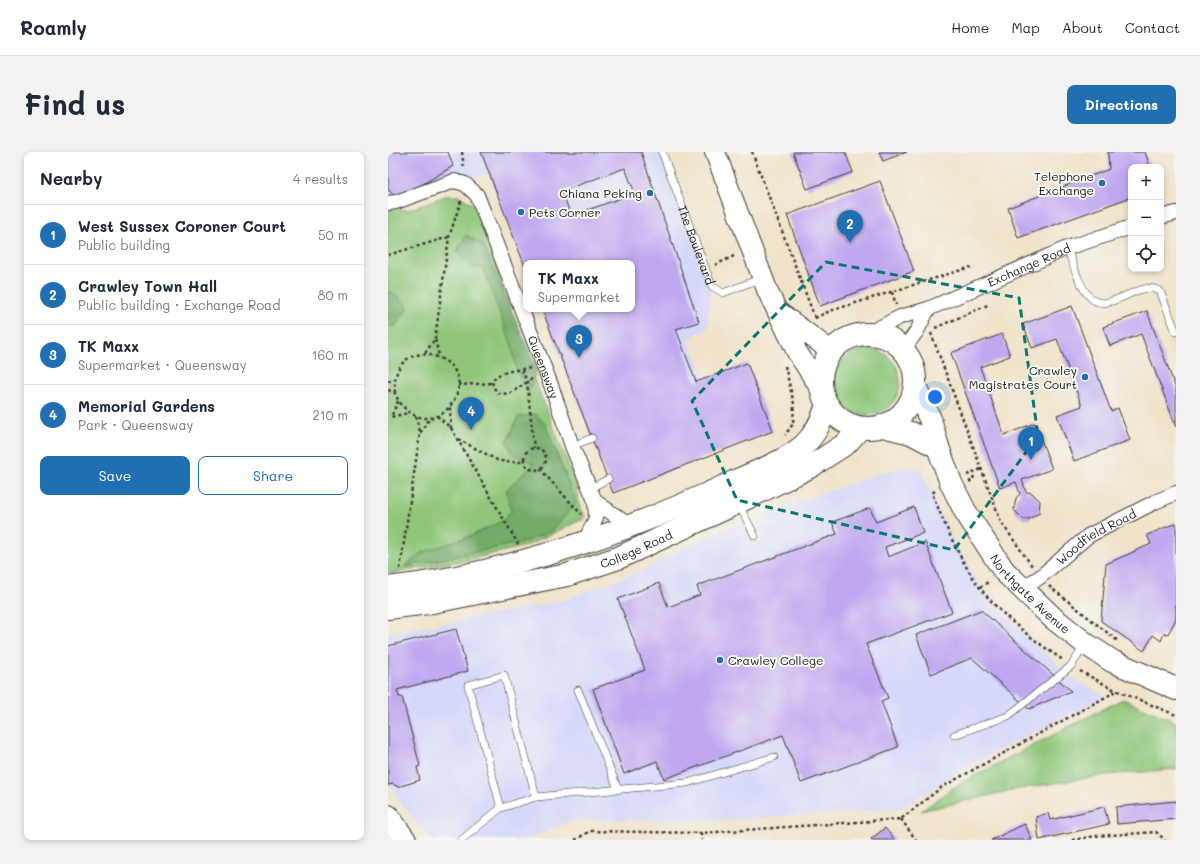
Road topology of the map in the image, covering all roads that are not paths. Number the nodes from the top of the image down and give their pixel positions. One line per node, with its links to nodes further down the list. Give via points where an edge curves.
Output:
1 (662, 152): 8 (lane, The Boulevard, via 712,286 723,293)
2 (715, 152): 8 (street)
3 (388, 203): 20 (street, Queensway, via 450,182 465,184 476,195 551,385)
4 (1176, 213): 5 (street)
5 (1164, 216)
6 (1128, 228): 7 (street, Exchange Road)
7 (1067, 248): 9 (street, Exchange Road); 11 (lane, via 1082,287 1098,303 1106,303 1145,288 1154,288 1160,291)
8 (763, 278): 10 (street)
9 (928, 309): 12 (street, Exchange Road, via 900,317); 13 (street, via 917,331)
10 (777, 311): 14 (street); 16 (street, via 797,352)
11 (1176, 332)
12 (869, 334): 13 (main road, via 884,336); 14 (main road, via 854,335)
13 (903, 350): 15 (main road, via 914,370)
14 (831, 351): 16 (main road, via 824,363 821,376)
15 (914, 386): 17 (main road, via 904,412); 21 (main road, Northgate Avenue, via 930,419)
16 (824, 397): 18 (main road, via 836,416); 26 (main road, College Road, via 820,425 803,446 708,494)
17 (883, 426): 18 (main road); 21 (main road, via 911,433)
18 (860, 428): 25 (main road, College Road, via 847,443 827,457)
19 (592, 438): 20 (lane)
20 (572, 446): 24 (street, Queensway)
21 (938, 447): 30 (main road, Northgate Avenue, via 951,483 965,511 1004,571)
22 (608, 479): 24 (lane)
23 (1176, 493): 30 (street, Woodfield Road, via 1088,536 1036,572)
24 (592, 495): 26 (street); 28 (street, Queensway, via 596,518)
25 (738, 504): 27 (lane); 31 (main road, College Road, via 618,558 567,575 428,603)
26 (630, 526): 28 (main road, College Road)
27 (755, 536)
28 (584, 543): 29 (main road, College Road, via 493,570)
29 (394, 579)
30 (1021, 589): 32 (main road, Northgate Avenue)
31 (388, 608)
32 (1086, 644): 33 (main road, Northgate Avenue, via 1112,661); 35 (lane, via 1071,666 1008,716)
33 (1176, 689)
34 (578, 690): 37 (lane)
35 (954, 736)
36 (774, 757): 37 (lane, via 687,783)
37 (618, 789): 38 (lane)
38 (536, 797): 39 (lane); 39 (lane, via 504,675 468,685)
39 (500, 808): 42 (lane)
40 (388, 816): 41 (main road)
41 (399, 836)
42 (461, 840)

